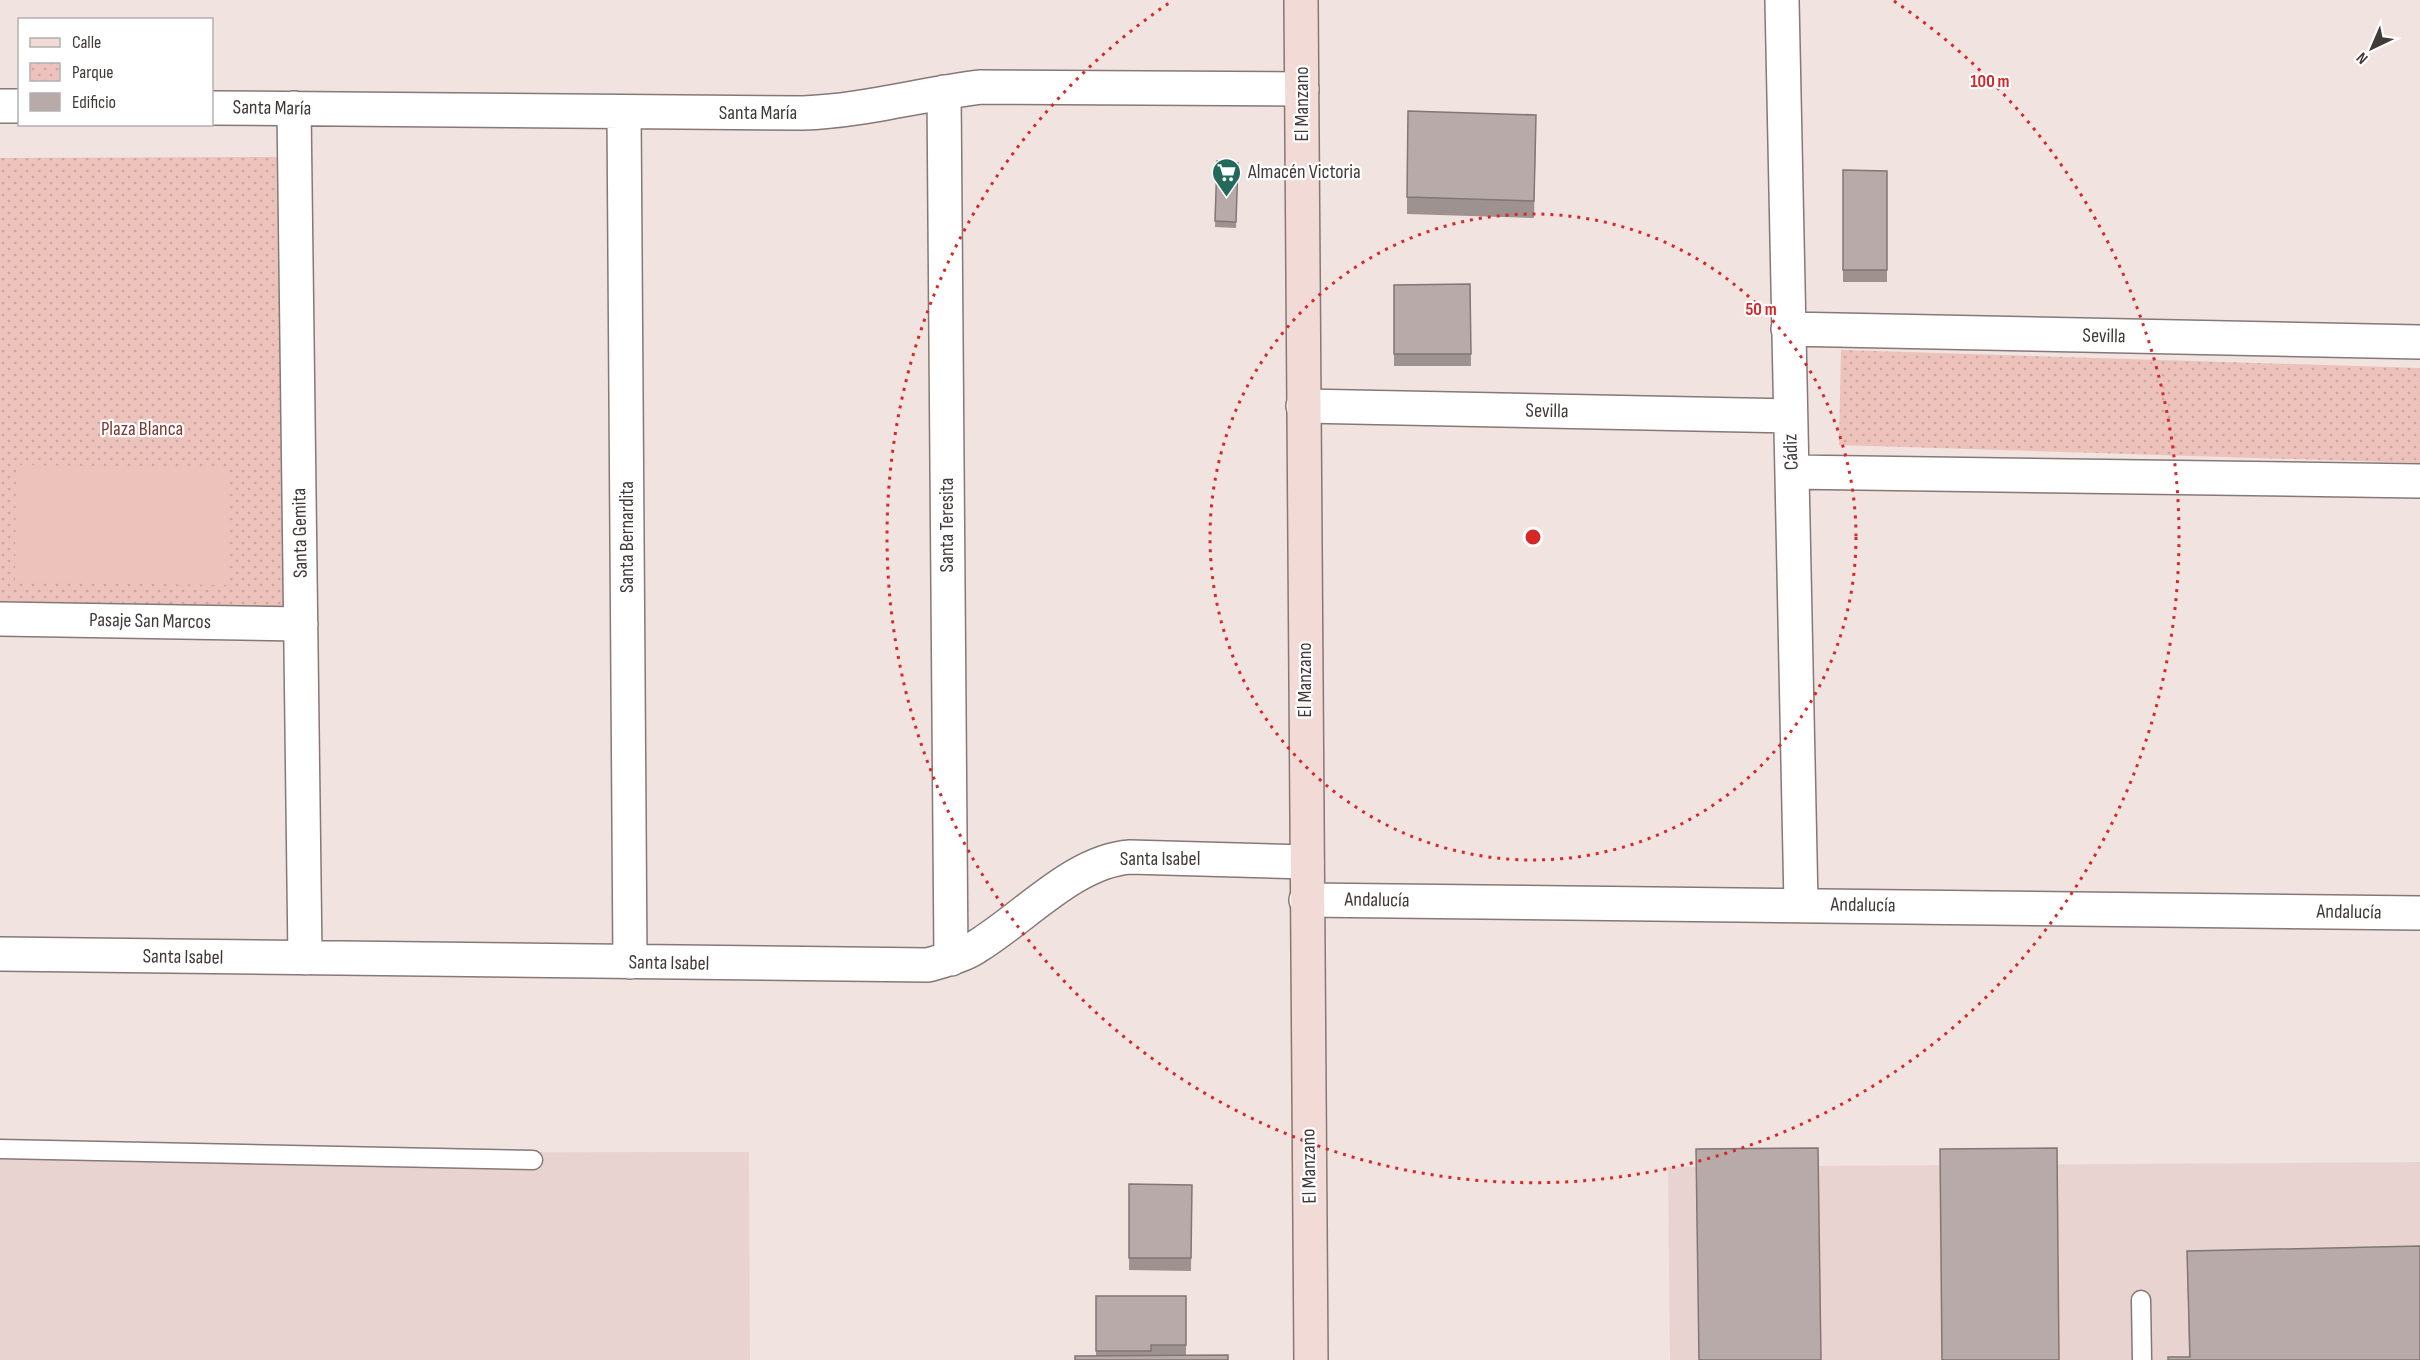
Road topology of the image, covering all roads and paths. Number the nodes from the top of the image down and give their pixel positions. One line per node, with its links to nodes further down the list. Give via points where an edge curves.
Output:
1 (1301, 0): 3 (street, El Manzano)
2 (1782, 0): 10 (street, Cádiz)
3 (1302, 89): 4 (street, Santa María, via 1015,86); 12 (street, El Manzano)
4 (944, 92): 9 (street, Santa María, via 831,112); 24 (street, Santa Teresita)
5 (0, 106): 6 (street)
6 (18, 106)
7 (213, 108): 8 (street, Santa María)
8 (294, 108): 9 (street, Santa María); 17 (street, Santa Gemita)
9 (624, 112): 25 (street, Santa Bernardita)
10 (1788, 329): 11 (street, Sevilla); 13 (street, Cádiz)
11 (2420, 342)
12 (1304, 406): 13 (street, Sevilla); 18 (street, El Manzano)
13 (1790, 416): 14 (street, Cádiz)
14 (1792, 472): 15 (street); 20 (street, Cádiz)
15 (2420, 482)
16 (0, 619): 17 (street, Pasaje San Marcos)
17 (301, 624): 23 (street, Santa Gemita)
18 (1306, 862): 19 (street, El Manzano); 24 (street, Santa Isabel, via 1130,857 1103,861 1080,872 974,949)
19 (1306, 900): 20 (street, Andalucía); 29 (street, El Manzano)
20 (1801, 904): 21 (street, Andalucía)
21 (2420, 913)
22 (0, 954): 23 (street, Santa Isabel)
23 (305, 958): 25 (street, Santa Isabel)
24 (951, 959): 25 (street, Santa Isabel, via 906,966)
25 (630, 962)
26 (0, 1149): 27 (lane)
27 (533, 1160)
28 (2141, 1300): 30 (lane)
29 (1311, 1360)
30 (2142, 1360)

